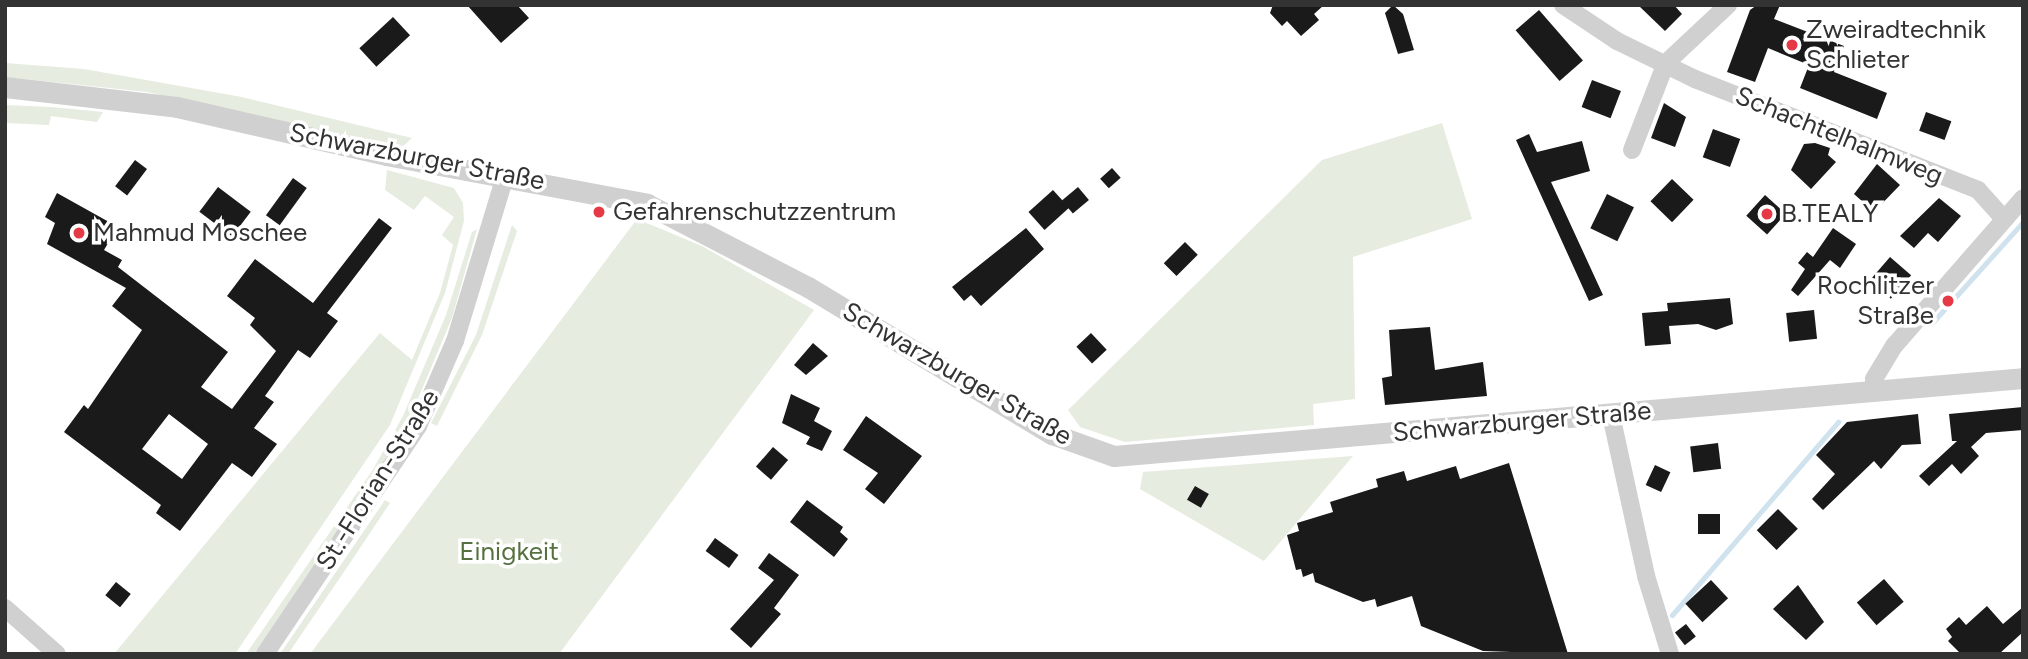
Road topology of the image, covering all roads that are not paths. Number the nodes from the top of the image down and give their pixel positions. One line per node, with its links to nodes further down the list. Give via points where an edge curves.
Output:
1 (1563, 5): 3 (street, Schachtelhalmweg, via 1617,41)
2 (1728, 5): 3 (street)
3 (1666, 62): 5 (street); 8 (street, Schachtelhalmweg, via 1695,79 1978,190)
4 (5, 87): 6 (street, Schwarzburger Straße, via 177,107)
5 (1632, 150)
6 (505, 176): 11 (street, Schwarzburger Straße, via 611,194 673,216 808,287 1052,434 1093,452 1154,453); 14 (street, St.-Florian-Straße, via 454,341 418,426)
7 (2023, 198): 8 (street)
8 (2004, 219): 10 (street, via 1894,346 1874,379)
9 (2023, 378): 10 (street, Schwarzburger Straße)
10 (1875, 390): 11 (street, Schwarzburger Straße)
11 (1611, 415): 15 (street)
12 (5, 608): 13 (street)
13 (57, 654)
14 (265, 654)
15 (1670, 654)

